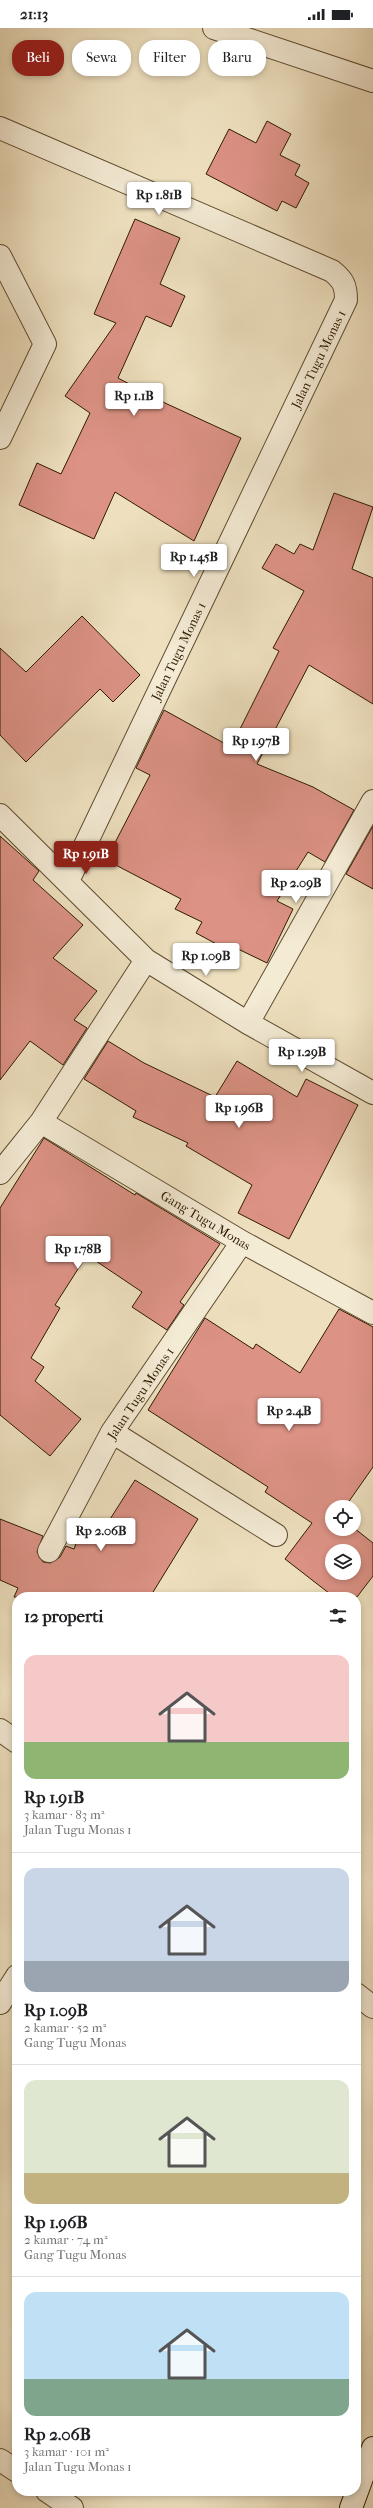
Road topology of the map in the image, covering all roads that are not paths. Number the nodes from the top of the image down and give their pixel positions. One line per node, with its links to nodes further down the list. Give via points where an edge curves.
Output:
1 (214, 28): 2 (street)
2 (373, 81)
3 (0, 128): 8 (street, Jalan Tugu Monas 1, via 332,272 344,280 346,300)
4 (0, 256): 5 (street, via 45,344)
5 (0, 438)
6 (373, 801): 10 (street)
7 (0, 815): 8 (street)
8 (68, 881): 9 (street)
9 (146, 960): 10 (street); 12 (street)
10 (248, 1023): 11 (street)
11 (373, 1093)
12 (41, 1122): 13 (street); 14 (street, Gang Tugu Monas)
13 (0, 1173)
14 (242, 1242): 15 (street, Gang Tugu Monas); 16 (street, Jalan Tugu Monas 1)
15 (373, 1313)
16 (112, 1432): 17 (street); 18 (street, Jalan Tugu Monas 1)
17 (276, 1535)
18 (49, 1551)
19 (0, 1730): 20 (street)
20 (12, 1738)
21 (12, 1984): 23 (street)
22 (361, 1998): 24 (street)
23 (0, 2003)
24 (373, 2007)
25 (373, 2448): 28 (street)
26 (0, 2460): 27 (street)
27 (12, 2468)
28 (361, 2481)
29 (54, 2496): 31 (street)
30 (355, 2496): 32 (street)
31 (72, 2508)
32 (351, 2508)

